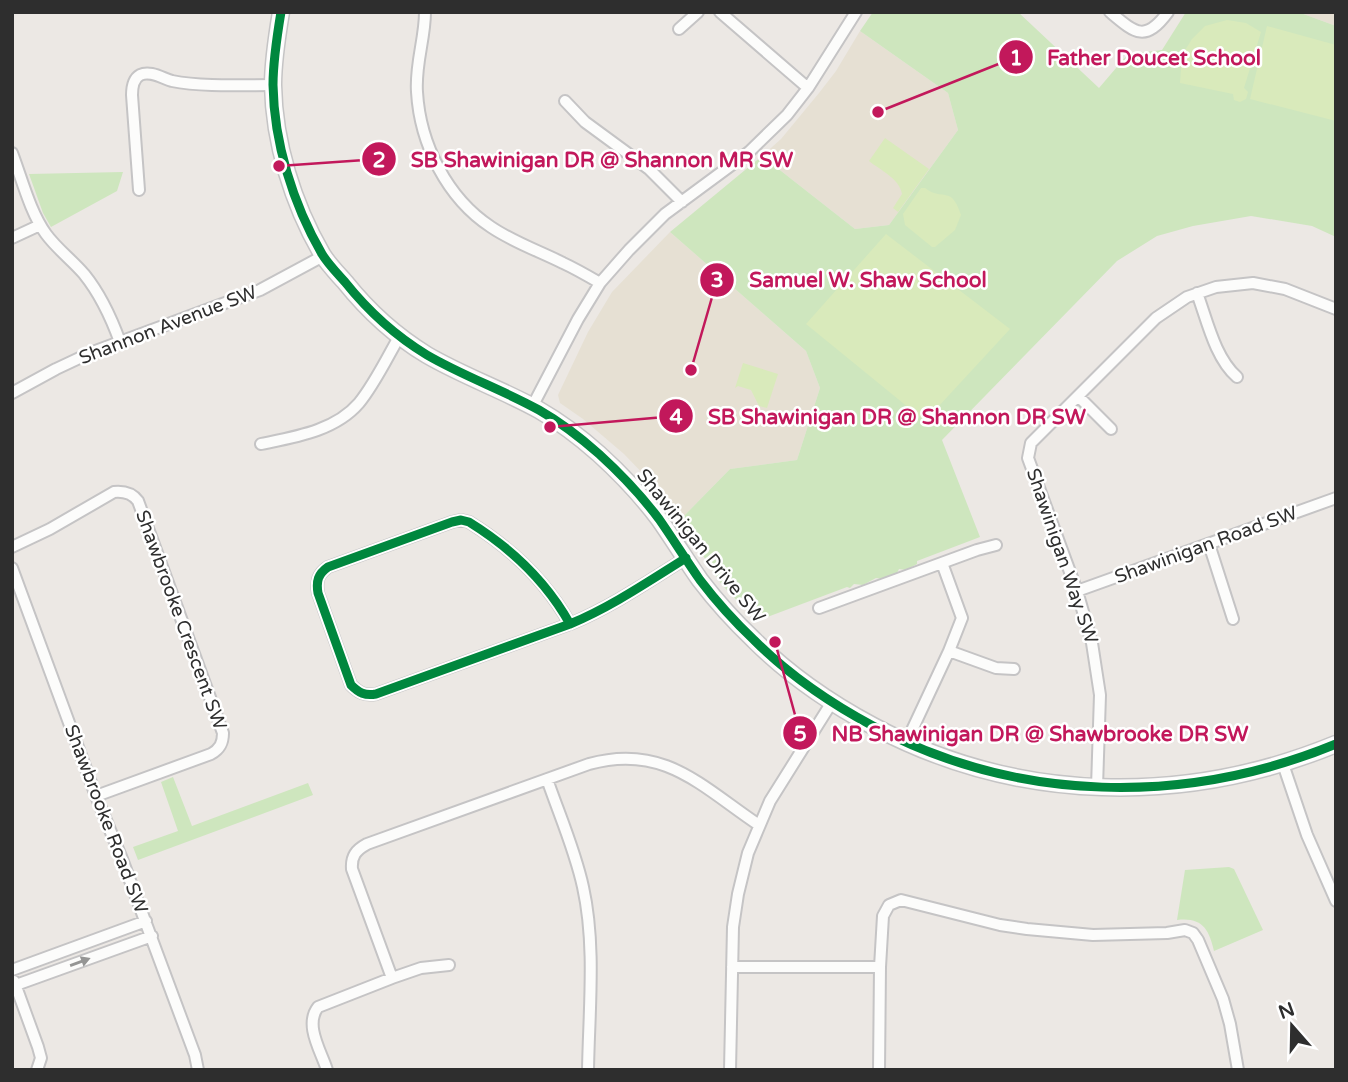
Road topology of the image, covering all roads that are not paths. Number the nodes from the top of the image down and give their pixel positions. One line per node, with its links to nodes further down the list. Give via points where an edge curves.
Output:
1 (281, 12): 9 (street, Shawinigan Drive SW)
2 (425, 12): 18 (street, via 416,69 418,104 426,141 449,186 491,227)
3 (698, 12): 8 (street)
4 (720, 12): 10 (street)
5 (856, 12): 10 (street)
6 (1110, 12): 7 (street, via 1129,28 1143,32 1156,27)
7 (1168, 12)
8 (680, 29)
9 (273, 85): 13 (street, via 173,81 152,74 138,77 132,95); 17 (street, Shawinigan Drive SW, via 278,135 289,178)
10 (808, 88): 14 (street, via 749,152)
11 (565, 101): 14 (street)
12 (12, 153): 15 (street)
13 (139, 190)
14 (682, 202): 18 (street, via 649,229)
15 (40, 225): 16 (street); 22 (street, via 96,290)
16 (12, 238)
17 (323, 256): 21 (street, Shawinigan Drive SW, via 361,302); 22 (street, Shannon Avenue SW, via 260,290)
18 (600, 283): 26 (street)
19 (1197, 293): 20 (street, Shawinigan Way SW, via 1228,285 1261,284); 23 (street, via 1218,351); 25 (street, Shawinigan Way SW, via 1156,318)
20 (1336, 309)
21 (399, 337): 26 (street, Shawinigan Drive SW, via 454,370); 28 (street, via 353,409 317,430)
22 (120, 342): 24 (street, Shannon Avenue SW)
23 (1237, 377)
24 (12, 393)
25 (1078, 396): 27 (street); 36 (street, Shawinigan Way SW, via 1035,439 1028,453)
26 (532, 407): 33 (street, Shawinigan Drive SW, via 597,452 625,479)
27 (1111, 429)
28 (261, 444)
29 (1336, 498): 30 (street, Shawinigan Road SW)
30 (1209, 544): 36 (street, Shawinigan Road SW); 38 (street)
31 (996, 545): 34 (street)
32 (12, 547): 48 (street, Shawbrooke Crescent SW, via 114,492 134,496 223,733 222,743 211,754)
33 (686, 558): 39 (street); 42 (street, Shawinigan Drive SW, via 710,593 757,643)
34 (942, 563): 37 (street); 40 (street, via 962,618)
35 (12, 568): 48 (street, Shawbrooke Road SW)
36 (1077, 591): 47 (street, Shawinigan Way SW, via 1100,695)
37 (819, 608)
38 (1233, 620)
39 (570, 624): 39 (street, via 369,695 351,685 316,585 328,567 461,520 512,552 541,581)
40 (948, 651): 41 (street, via 996,668); 43 (street)
41 (1014, 669)
42 (832, 702): 43 (street, Shawinigan Drive SW); 49 (street)
43 (906, 743): 47 (street, Shawinigan Drive SW, via 991,772)
44 (1336, 744): 45 (street, Shawinigan Drive SW)
45 (1283, 764): 47 (street, Shawinigan Drive SW, via 1173,786); 50 (street)
46 (547, 779): 49 (street, via 600,761 646,760 690,776); 57 (street, via 367,844 356,852 352,869); 62 (street, via 577,865 586,907 590,947)
47 (1097, 787)
48 (96, 796): 51 (street, Shawbrooke Road SW)
49 (759, 825): 54 (street, via 738,894)
50 (1336, 901)
51 (146, 921): 52 (street, Shawbrooke Road SW); 56 (street)
52 (152, 936): 58 (street, one-way to 52); 60 (street, Shawbrooke Road SW)
53 (449, 965): 57 (street)
54 (732, 967): 55 (street); 63 (street)
55 (880, 967): 64 (street); 65 (street, via 883,916 889,905 901,900 1000,925 1057,933 1189,931 1198,940 1223,999)
56 (12, 970)
57 (392, 978): 61 (street, via 322,1004 314,1012 312,1027)
58 (14, 980): 59 (street, via 41,1058)
59 (37, 1070)
60 (198, 1070)
61 (327, 1070)
62 (588, 1070)
63 (730, 1070)
64 (879, 1070)
65 (1238, 1070)

